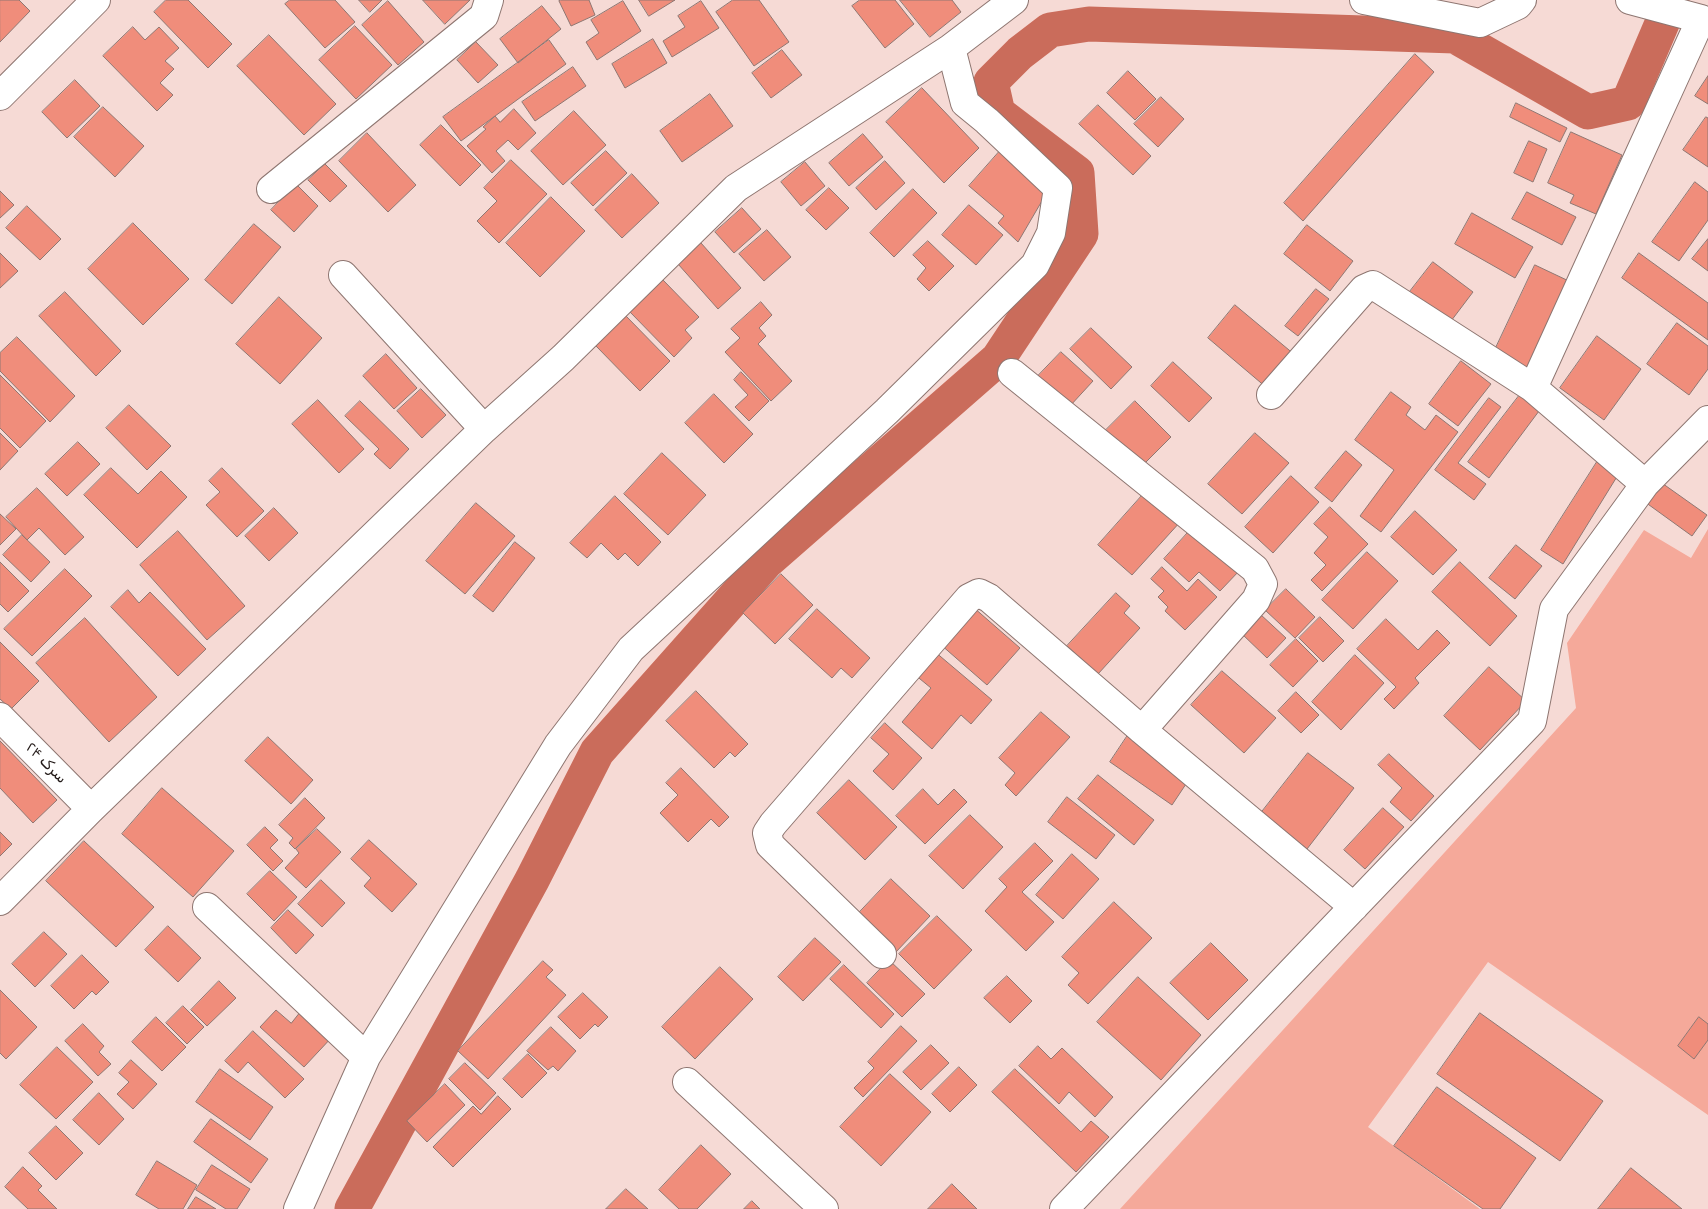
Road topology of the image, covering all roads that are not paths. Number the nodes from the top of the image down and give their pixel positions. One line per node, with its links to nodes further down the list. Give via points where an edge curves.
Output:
1 (96, 0): 9 (street)
2 (489, 0): 10 (street, via 484,16)
3 (1014, 0): 8 (street)
4 (1364, 0): 5 (street, via 1480,23)
5 (1522, 0)
6 (1630, 0): 7 (street)
7 (1704, 21): 13 (street)
8 (951, 48): 16 (street, via 736,188); 25 (street, via 965,103 1058,188 1051,233 1035,265 887,411 631,649 558,745)
9 (0, 96)
10 (271, 190)
11 (343, 275): 16 (street)
12 (1012, 373): 19 (street, via 1255,569 1263,584 1256,600)
13 (1533, 388): 14 (street, via 1372,285 1364,289); 17 (street)
14 (1271, 395)
15 (1708, 420): 17 (street)
16 (484, 430): 20 (street)
17 (1645, 484): 23 (street, via 1554,609 1532,721)
18 (0, 717): 20 (street, سرک ۲۴)
19 (1142, 730): 23 (street); 24 (street, via 989,598 980,593 969,598 767,833 770,845)
20 (91, 809): 21 (street)
21 (0, 900)
22 (207, 907): 25 (street)
23 (1354, 907): 29 (street)
24 (882, 954)
25 (366, 1057): 27 (street)
26 (687, 1082): 28 (street)
27 (298, 1209)
28 (824, 1209)
29 (1064, 1209)

